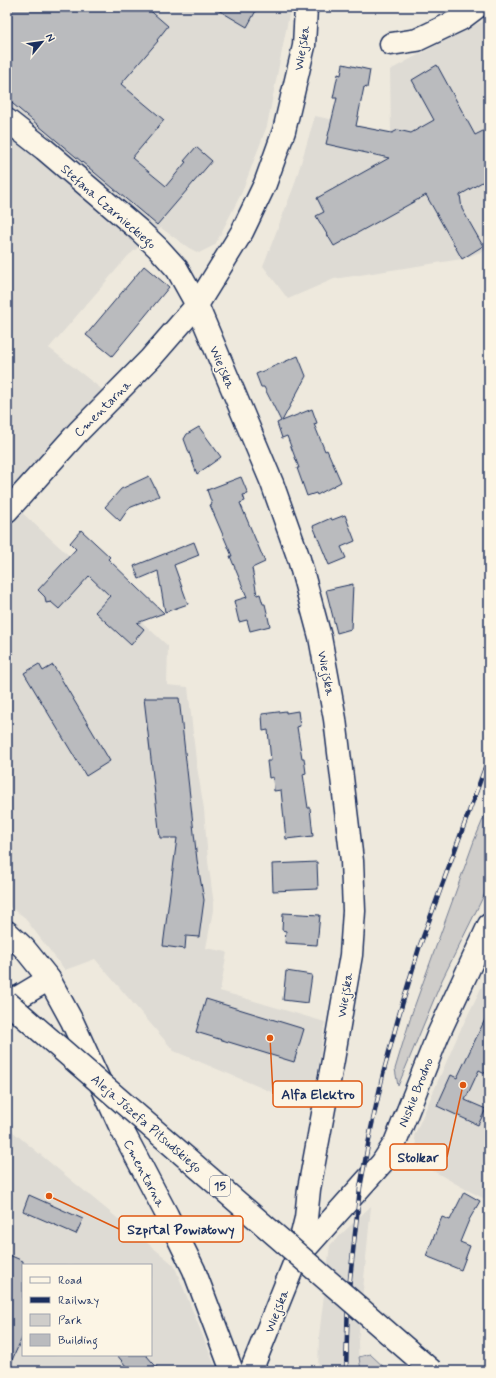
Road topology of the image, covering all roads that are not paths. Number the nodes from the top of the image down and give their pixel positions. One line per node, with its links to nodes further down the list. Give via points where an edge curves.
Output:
1 (306, 7): 5 (street, Wiejska, via 304,46 284,131 265,184 242,232)
2 (477, 7): 3 (street, via 461,19 417,40)
3 (392, 44)
4 (7, 120): 5 (street, Stefana Czarnieckiego, via 158,248 176,269)
5 (197, 305): 6 (street, Cmentarna, via 150,359 78,432); 11 (street, Wiejska, via 272,483 299,559 320,637 335,719 352,861 354,911 351,955 306,1218)
6 (7, 511)
7 (489, 925): 11 (street, Niskie Brodno, via 438,1034 395,1143 382,1163)
8 (7, 932): 9 (street, Cmentarna, via 24,948)
9 (49, 979): 10 (street, via 19,997); 12 (street, Cmentarna, via 72,1021 120,1126 185,1250)
10 (7, 1001): 14 (street, Aleja Józefa Piłsudskiego / 15, bridge)
11 (296, 1259): 13 (street, Wiejska)
12 (232, 1371)
13 (251, 1371)
14 (432, 1371)

